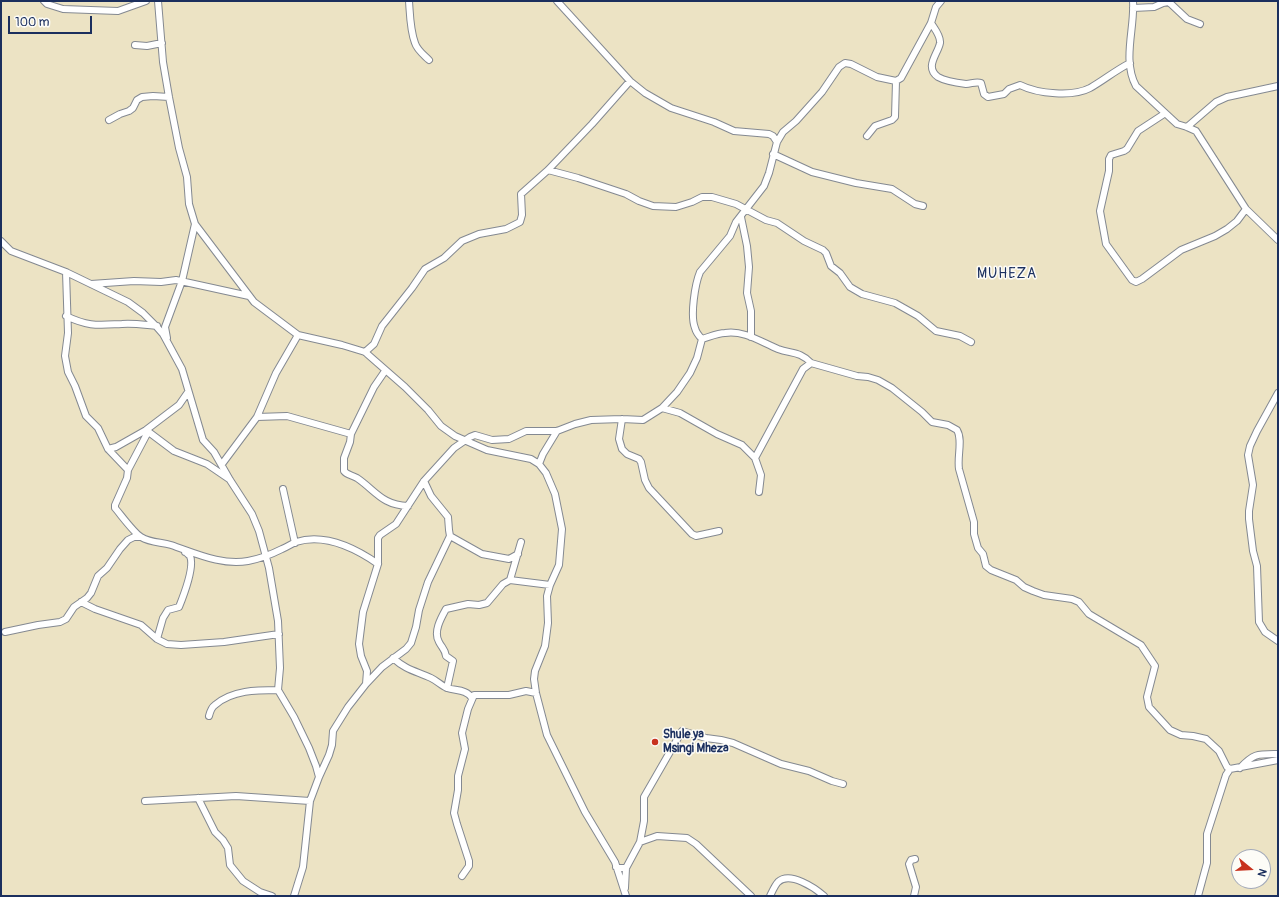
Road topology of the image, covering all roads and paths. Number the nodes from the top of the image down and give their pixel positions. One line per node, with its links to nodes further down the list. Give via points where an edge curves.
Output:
1 (44, 1): 2 (street, via 63,9 118,11)
2 (146, 1)
3 (158, 1): 10 (street)
4 (409, 1): 12 (street, via 415,43)
5 (558, 1): 14 (street)
6 (941, 1): 8 (street, via 936,7)
7 (1133, 4): 9 (street, via 1154,7 1168,2 1187,18); 13 (street)
8 (931, 23): 13 (street, via 940,43 933,59 932,71 938,77 952,81 966,84 979,82 988,97 1004,94 1020,85 1061,94 1075,92 1089,88); 15 (street, via 901,78)
9 (1200, 24)
10 (162, 43): 11 (street); 17 (street)
11 (135, 46)
12 (430, 60)
13 (1130, 63): 18 (street, via 1132,79 1136,86)
14 (630, 81): 22 (street, via 644,93 671,108 734,131 770,134); 24 (street)
15 (896, 81): 21 (street, via 895,117 875,126); 22 (street, via 877,77 845,63)
16 (1278, 86): 20 (street, via 1227,97 1216,102)
17 (169, 97): 19 (street, via 142,97 136,100 129,111); 29 (street)
18 (1164, 114): 20 (street, via 1177,124); 26 (street, via 1138,131 1127,149 1111,155 1109,159 1109,171 1100,211 1106,244 1132,280 1136,282 1142,279 1181,250 1227,229)
19 (109, 120)
20 (1188, 127): 26 (street, via 1201,137)
21 (867, 136)
22 (777, 142): 23 (street)
23 (773, 154): 25 (street, via 812,172 892,189 915,204); 27 (street, via 764,186)
24 (548, 170): 27 (street, via 606,187 653,206 676,207 702,197 712,197 726,200); 44 (street, via 522,194 520,222 506,229 480,234 462,241 444,258 425,269 382,326 374,344)
25 (923, 206)
26 (1246, 209): 30 (street)
27 (747, 210): 28 (street); 43 (street, via 777,223 823,250 831,266 845,278 850,287 862,294 895,303 918,316 936,331 960,336)
28 (740, 217): 40 (street, via 749,267 747,292 751,312); 41 (street, via 730,236 697,278 692,318 695,329)
29 (195, 224): 33 (street); 35 (street)
30 (1278, 240)
31 (1, 241): 32 (street, via 11,251)
32 (66, 272): 34 (street); 36 (street)
33 (182, 281): 34 (street); 35 (street); 37 (street)
34 (90, 284): 38 (street, via 128,302)
35 (249, 296): 39 (street)
36 (66, 316): 38 (street, via 87,324 102,326); 56 (street, via 68,333 65,356 68,372 86,416 98,428)
37 (168, 320): 38 (street); 42 (street, via 165,327)
38 (156, 326): 42 (street)
39 (298, 335): 44 (street); 50 (street, via 276,373)
40 (751, 337): 41 (street, via 726,332); 45 (street, via 779,350 797,353)
41 (702, 339): 49 (street, via 690,373)
42 (167, 341): 47 (street, via 182,369)
43 (970, 342)
44 (365, 352): 46 (street)
45 (811, 363): 57 (street, via 803,369); 94 (street, via 878,380 892,388 932,422 948,425 957,430 960,437 959,469 974,522 974,534 986,566 1033,591 1079,602 1089,614 1141,645 1156,666 1147,697 1149,707 1170,730 1181,735 1206,739 1219,751)
46 (386, 371): 54 (street, via 374,387); 55 (street, via 405,387 441,426 455,436)
47 (188, 392): 52 (street, via 179,405); 58 (street, via 203,440)
48 (1278, 392): 81 (street, via 1256,431 1248,455 1253,485 1249,519 1257,566 1259,622 1265,632)
49 (662, 408): 51 (street, via 643,420); 57 (street, via 680,412 717,434 742,445)
50 (257, 416): 54 (street, via 287,416); 58 (street)
51 (622, 419): 53 (street, via 591,420); 66 (street, via 619,439 622,449 639,459 649,488 692,534 696,536)
52 (147, 431): 56 (street); 60 (street); 61 (street, via 174,451 207,464)
53 (557, 431): 55 (street, via 526,431 509,438 492,440 475,436); 59 (street)
54 (351, 434): 65 (street, via 344,458 344,471 386,502)
55 (465, 439): 59 (street, via 487,450 524,457); 62 (street)
56 (108, 449): 60 (street)
57 (755, 458): 64 (street, via 761,475)
58 (222, 464): 61 (street)
59 (539, 464): 76 (street, via 555,494 562,528 559,565)
60 (128, 470): 68 (street, via 115,508)
61 (230, 480): 73 (street, via 252,514)
62 (424, 481): 65 (street); 67 (street, via 431,496 448,517)
63 (283, 489): 69 (street)
64 (759, 492)
65 (408, 506): 74 (street, via 396,524 378,538)
66 (719, 530)
67 (450, 536): 72 (street, via 482,554 509,559); 82 (street, via 428,582 411,643)
68 (140, 537): 71 (street); 77 (street, via 128,540 120,548 107,568 98,576 91,593)
69 (295, 542): 73 (street); 74 (street, via 314,539 346,545)
70 (521, 542): 72 (street)
71 (184, 550): 73 (street, via 233,562); 80 (street, via 191,560 189,581 179,608 168,610 163,618)
72 (518, 554): 75 (street)
73 (265, 556): 79 (street)
74 (378, 564): 83 (street, via 363,612 359,644)
75 (510, 580): 76 (street); 86 (street, via 503,584 487,604 448,608 443,614 436,636 446,656 453,661)
76 (550, 585): 88 (street, via 547,596 548,623 545,646 535,671)
77 (81, 602): 78 (street, via 60,622); 80 (street, via 141,625)
78 (5, 632)
79 (279, 634): 80 (street, via 181,645 163,643); 87 (street)
80 (157, 638)
81 (1278, 641)
82 (394, 658): 84 (street, via 382,666); 86 (street, via 402,666)
83 (367, 670): 84 (street); 85 (street)
84 (374, 677): 85 (street)
85 (366, 684): 95 (street, via 333,731 329,755)
86 (447, 688): 89 (street, via 463,690)
87 (278, 690): 90 (street, via 247,691 229,697 214,705); 95 (street, via 308,748)
88 (536, 693): 89 (street, via 526,690 510,695 478,694); 102 (street, via 547,735 585,812 616,862)
89 (472, 698): 104 (street, via 462,733 464,749 454,813 470,861)
90 (209, 716)
91 (1278, 754): 93 (street, via 1257,754)
92 (1278, 760): 93 (street)
93 (1240, 768): 94 (street)
94 (1230, 769): 112 (street, via 1207,834 1207,863)
95 (318, 777): 99 (street)
96 (843, 784): 100 (street, via 809,771 780,764 733,743 682,731 644,797 644,821)
97 (198, 798): 98 (street); 99 (street, via 236,796); 106 (street, via 215,832 228,848 230,866 244,882)
98 (145, 801)
99 (310, 801): 107 (street, via 303,867)
100 (640, 842): 103 (street); 108 (street, via 657,836 687,838)
101 (915, 859): 111 (street, via 909,864 916,887)
102 (616, 867): 103 (street); 105 (street)
103 (626, 868): 105 (street)
104 (462, 876)
105 (625, 894)
106 (272, 896)
107 (294, 896)
108 (751, 896)
109 (770, 896): 110 (street, via 778,882 786,878 810,885)
110 (824, 896)
111 (914, 896)
112 (1198, 896)

